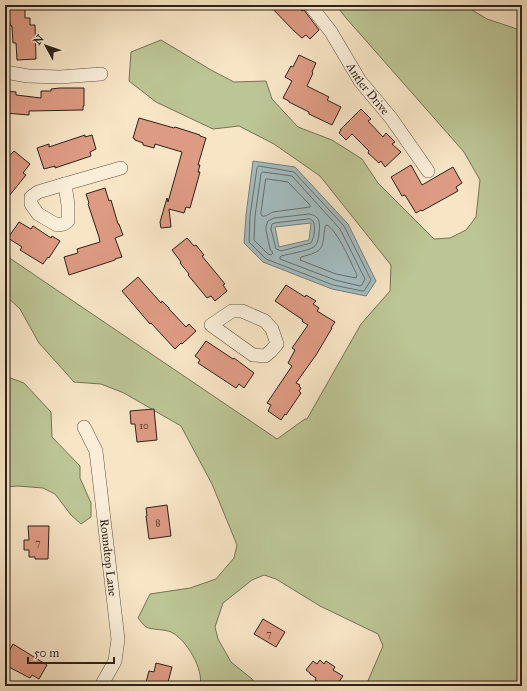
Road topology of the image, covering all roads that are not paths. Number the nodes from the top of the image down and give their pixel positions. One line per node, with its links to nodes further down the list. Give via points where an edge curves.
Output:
1 (310, 5): 5 (street, Antler Drive, via 331,32 360,81)
2 (5, 72): 3 (street, via 47,77)
3 (102, 74)
4 (121, 168): 6 (street)
5 (428, 171)
6 (65, 184)
7 (232, 311): 7 (street, via 211,325 253,355 265,356 271,351 277,344 272,329 265,321 242,311)
8 (84, 428): 9 (street, Roundtop Lane, via 96,451 118,639 115,661)
9 (101, 686)

